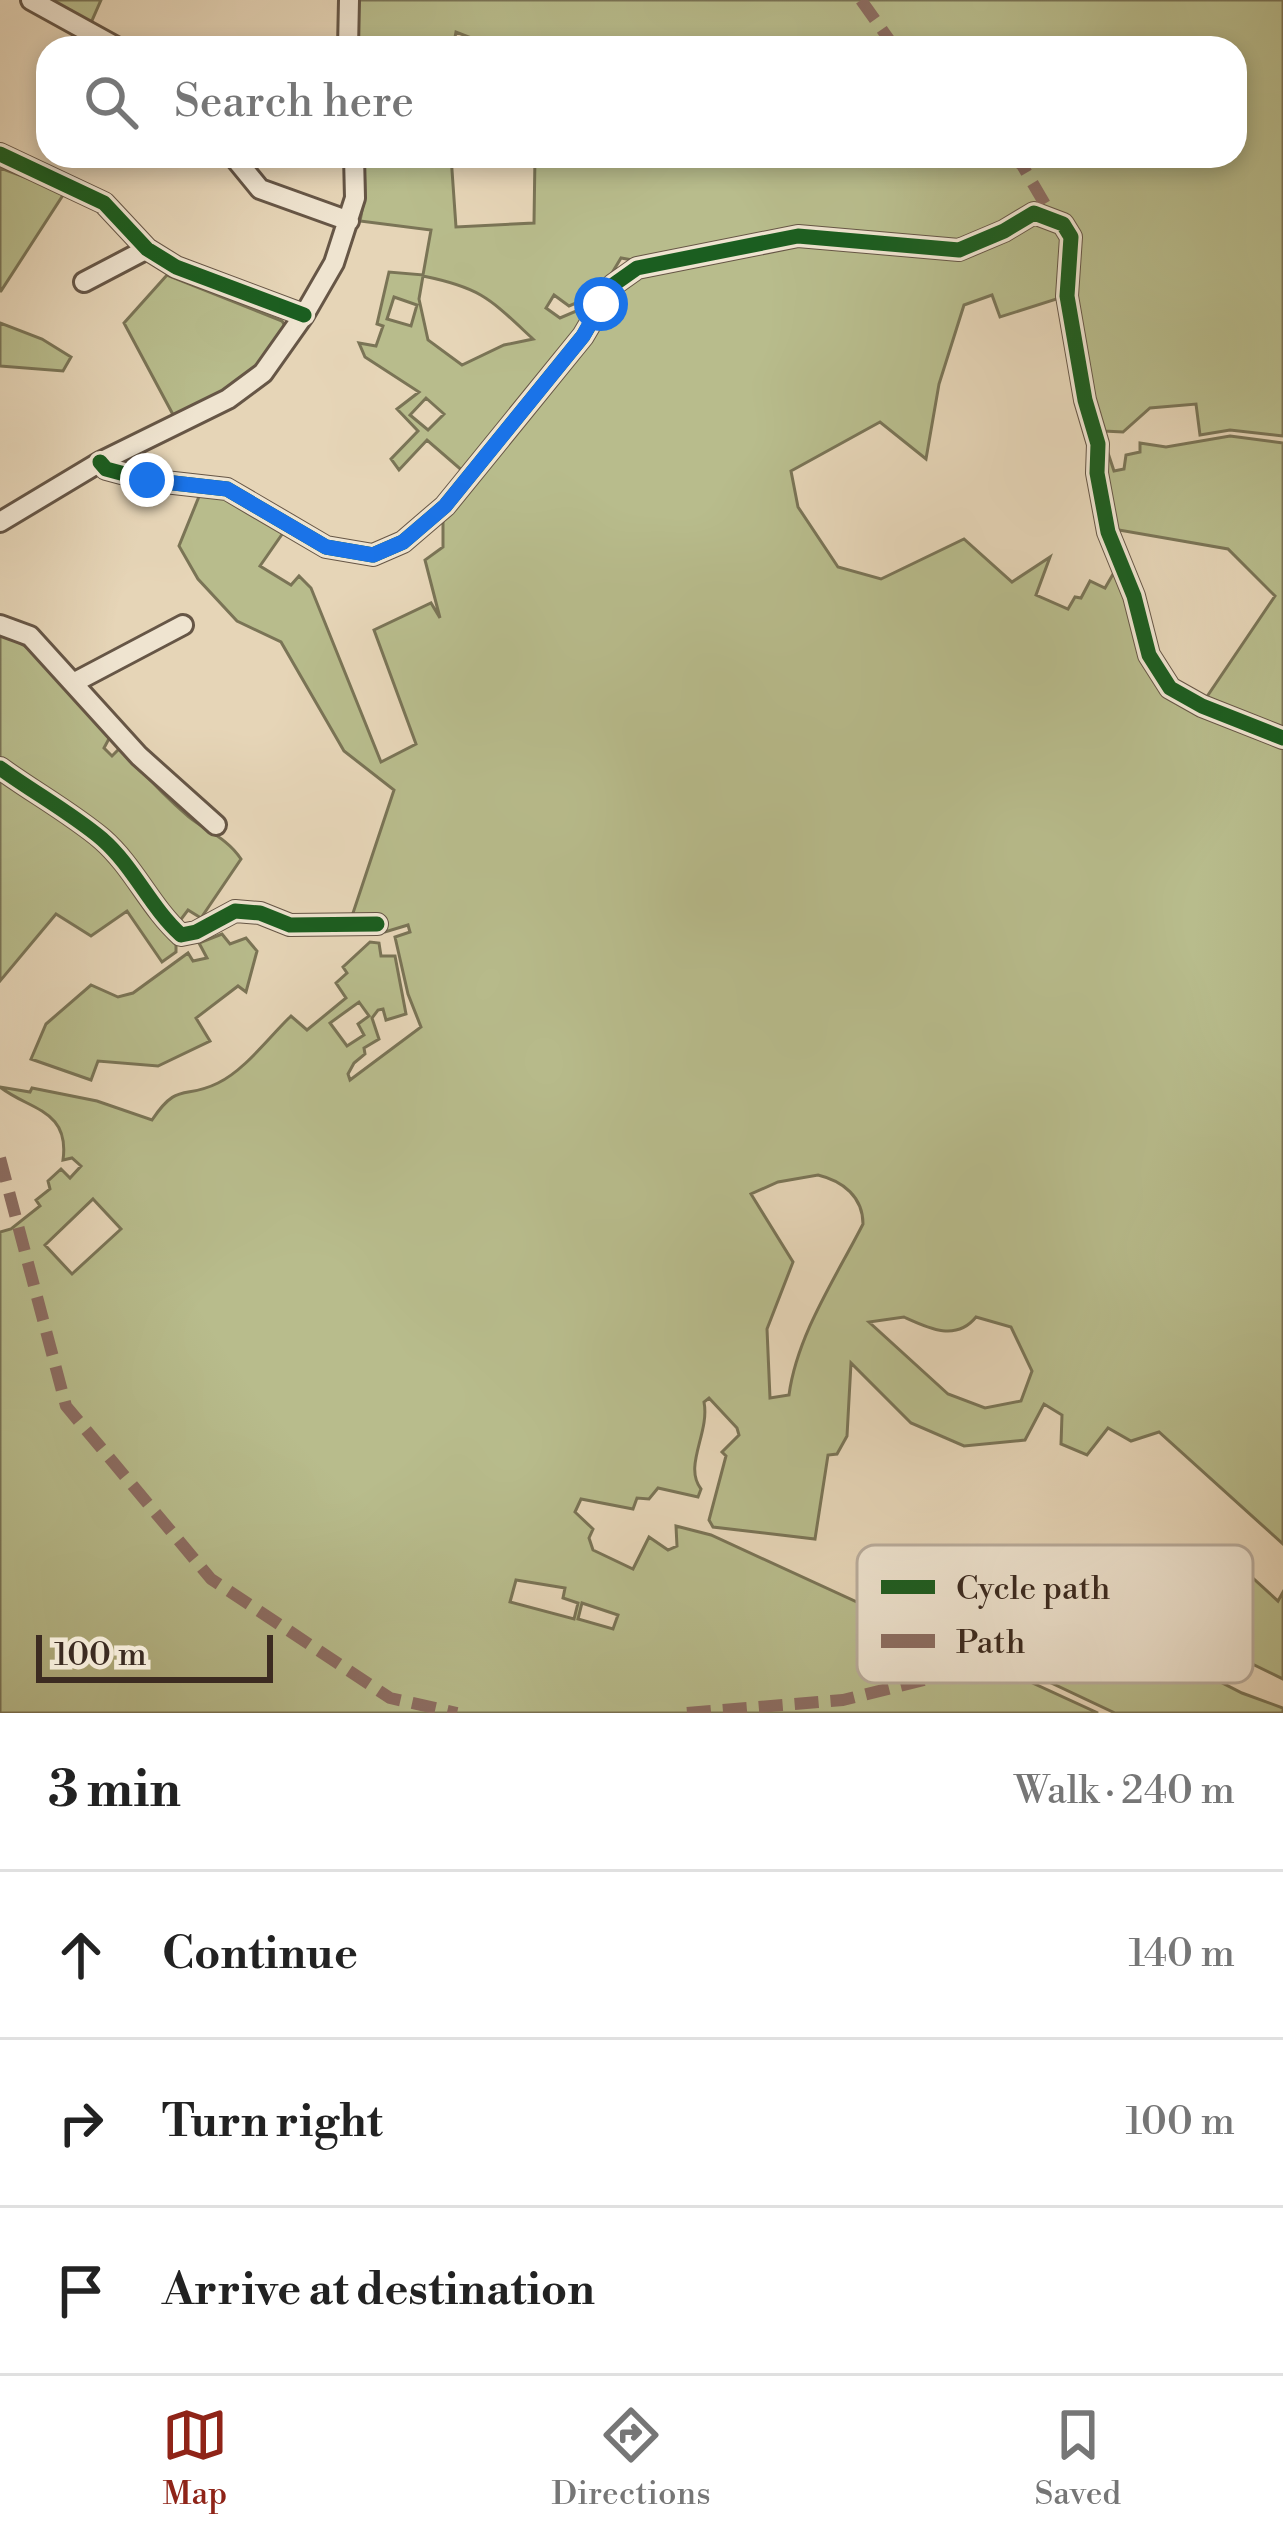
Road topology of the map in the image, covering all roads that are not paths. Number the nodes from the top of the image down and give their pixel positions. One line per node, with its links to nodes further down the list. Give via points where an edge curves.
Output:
1 (31, 0): 3 (street)
2 (349, 0): 4 (street)
3 (96, 36)
4 (348, 36)
5 (0, 154): 9 (street, via 104,202)
6 (243, 168): 8 (street, via 260,189)
7 (354, 168): 8 (street)
8 (349, 221): 11 (street)
9 (147, 249): 10 (street); 11 (street)
10 (84, 281)
11 (304, 316): 12 (street, via 262,373 228,399)
12 (100, 462): 13 (street); 17 (street, via 147,480 227,489 326,547 373,555 403,542 445,506 583,336 613,285 637,268 798,236 959,250 1034,213 1049,215 1071,237 1067,296 1108,532 1149,655 1170,688)
13 (0, 522)
14 (0, 625): 16 (street, via 30,636)
15 (183, 625): 16 (street)
16 (75, 682): 19 (street, via 139,756)
17 (1283, 737)
18 (0, 767): 20 (street, via 101,839 181,935 235,911 290,926)
19 (216, 825)
20 (377, 924)

